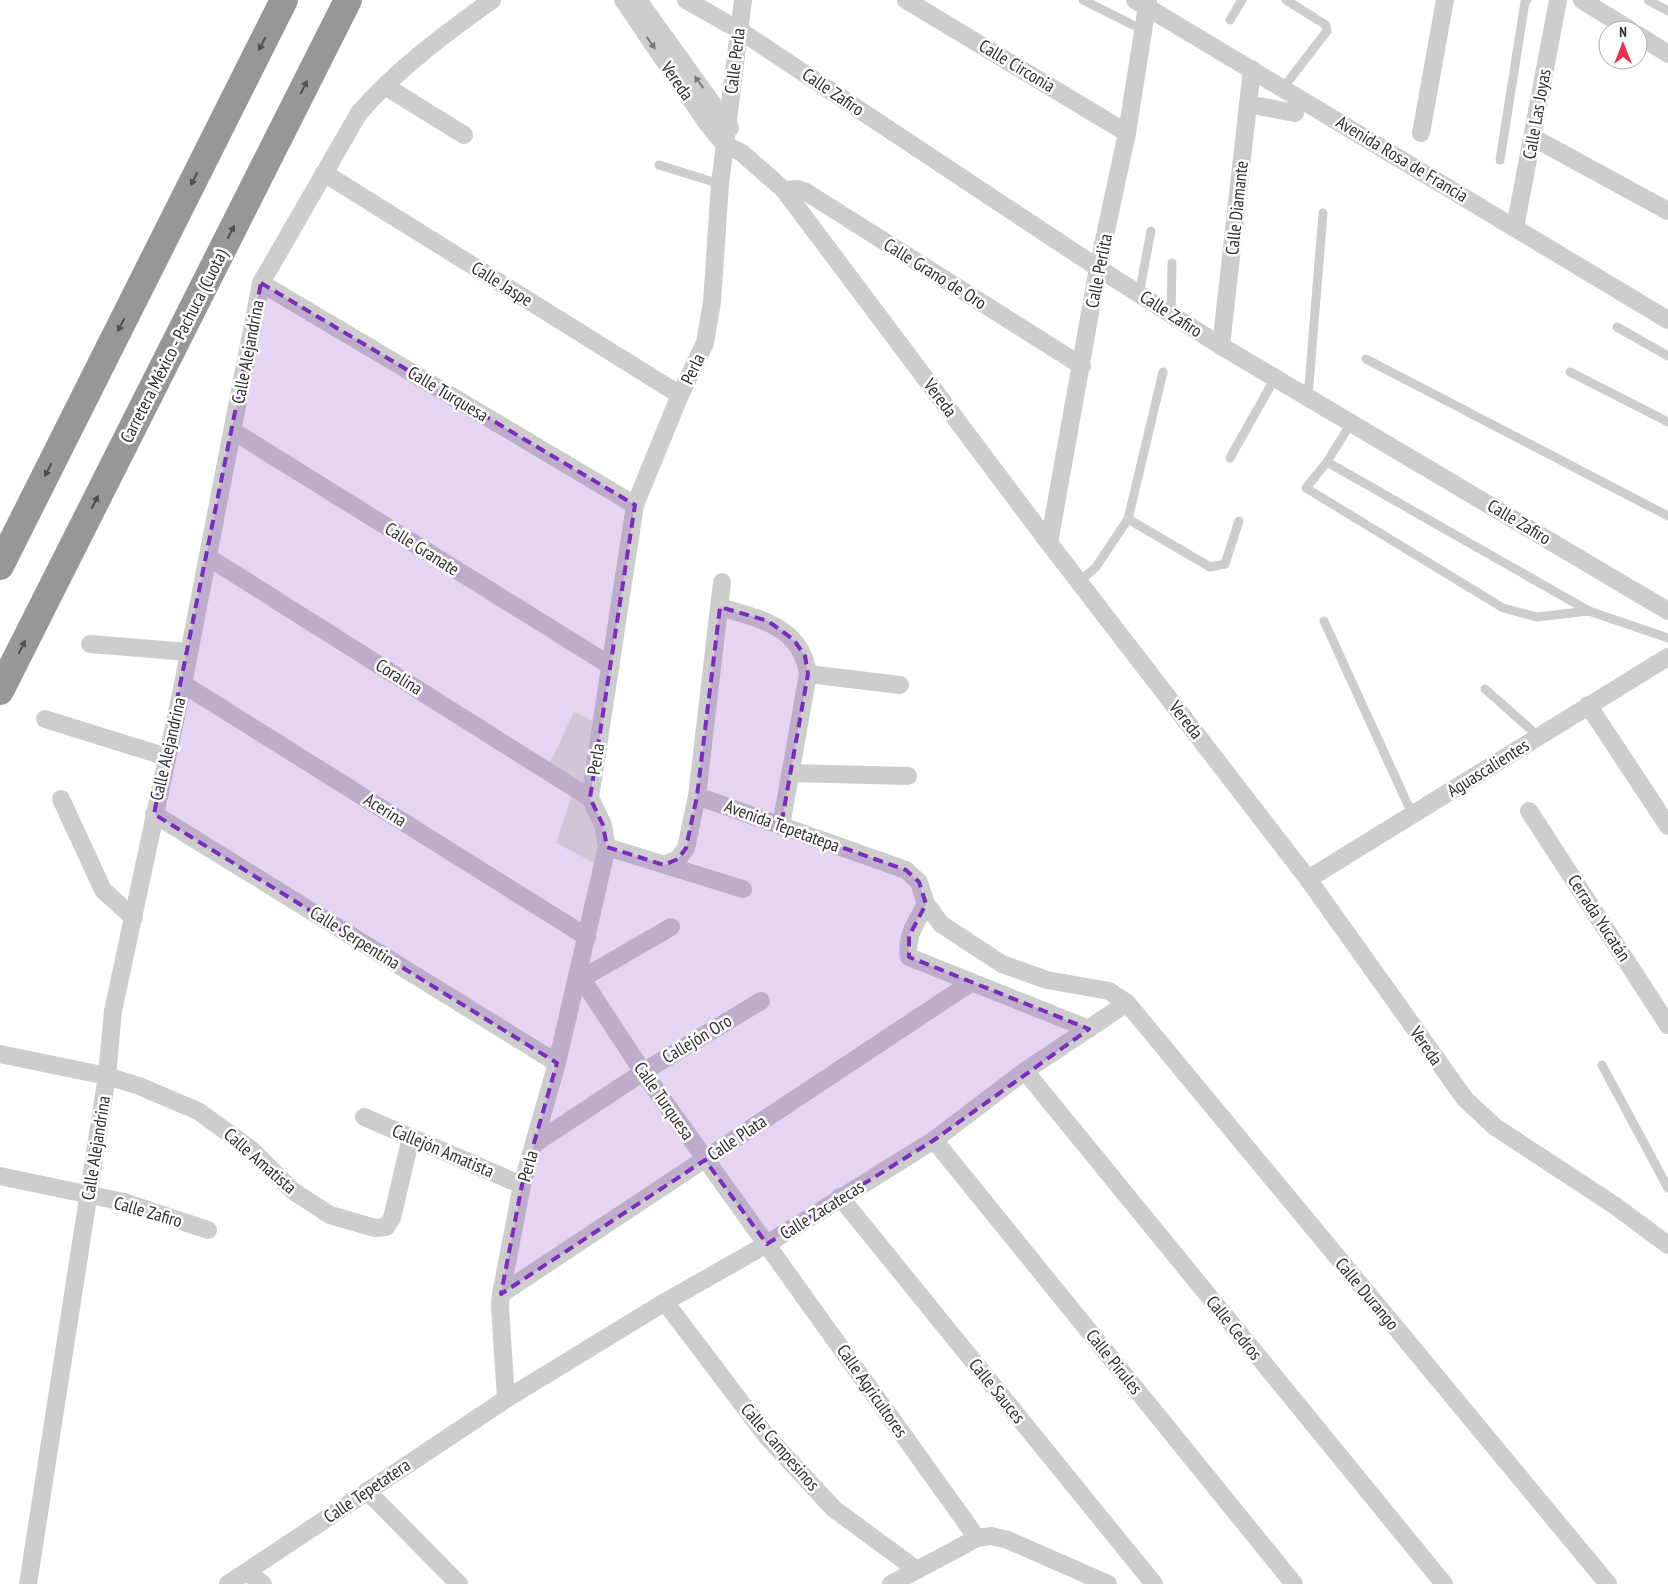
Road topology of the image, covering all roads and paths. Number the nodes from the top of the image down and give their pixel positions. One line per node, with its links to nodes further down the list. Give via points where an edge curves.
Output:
1 (284, 0): 72 (highway, one-way to 72)
2 (348, 0): 88 (highway, Carretera México - Pachuca (Cuota), one-way to 2)
3 (492, 0): 25 (street, Calle Alejandrina, via 444,35)
4 (686, 0): 20 (street, Calle Zafiro)
5 (743, 0): 20 (street, Calle Perla)
6 (906, 0): 30 (street, Calle Circonia)
7 (1083, 0): 21 (lane)
8 (1242, 0): 18 (lane)
9 (1286, 0): 26 (lane, via 1326,25 1327,30)
10 (1445, 0): 31 (street)
11 (1527, 0): 36 (lane)
12 (1558, 0): 33 (street, Calle Las Joyas)
13 (1582, 0): 19 (street)
14 (1648, 0): 17 (lane)
15 (628, 1): 29 (street, Vereda, one-way to 15); 34 (street, Vereda, one-way to 34, via 706,122)
16 (1143, 2): 21 (street, Calle Perlita); 24 (street, Avenida Rosa de Francia)
17 (1668, 11)
18 (1230, 20)
19 (1614, 20)
20 (739, 30): 29 (street, Calle Perla); 46 (street, Calle Zafiro)
21 (1143, 30): 30 (street, Calle Perlita)
22 (1648, 41): 23 (street)
23 (1668, 54)
24 (1252, 69): 26 (street, Avenida Rosa de Francia); 27 (street, Calle Diamante)
25 (385, 86): 32 (street); 38 (street, Calle Alejandrina, via 359,113)
26 (1283, 88): 43 (street, Avenida Rosa de Francia)
27 (1248, 104): 28 (street); 52 (street, Calle Diamante)
28 (1295, 113)
29 (727, 122): 34 (street, Perla); 35 (street, Vereda)
30 (1128, 133): 46 (street, Calle Perlita)
31 (1421, 133)
32 (464, 135)
33 (1534, 138): 41 (street); 43 (street, Calle Las Joyas)
34 (724, 144): 35 (street, Vereda); 39 (street, Perla)
35 (742, 153): 40 (street, Vereda)
36 (1500, 160)
37 (659, 165): 39 (lane)
38 (324, 173): 47 (street, Calle Alejandrina); 59 (street, Calle Jaspe)
39 (720, 184): 59 (street, Perla, via 712,302 705,344)
40 (784, 190): 55 (street, Calle Grano de Oro, via 806,192); 70 (street, Vereda)
41 (1668, 211)
42 (1323, 213): 60 (lane)
43 (1515, 228): 50 (street, Avenida Rosa de Francia)
44 (1151, 231): 48 (lane)
45 (1172, 263): 49 (lane)
46 (1098, 268): 48 (street, Calle Zafiro); 55 (street, Calle Perlita)
47 (261, 283): 63 (street, Calle Alejandrina); 66 (street, Calle Turquesa)
48 (1139, 294): 49 (street, Calle Zafiro)
49 (1171, 314): 52 (street, Calle Zafiro)
50 (1668, 320)
51 (1617, 327): 53 (lane)
52 (1221, 346): 58 (street, Calle Zafiro)
53 (1668, 356)
54 (1366, 359): 67 (lane)
55 (1082, 366): 70 (street, Calle Perlita)
56 (1163, 372): 68 (lane)
57 (1570, 372): 61 (lane)
58 (1275, 378): 60 (street, Calle Zafiro); 64 (lane)
59 (680, 395): 66 (street, Perla)
60 (1308, 397): 62 (street, Calle Zafiro)
61 (1668, 422)
62 (1351, 423): 65 (lane); 76 (street, Calle Zafiro)
63 (233, 431): 71 (street, Calle Alejandrina); 83 (street, Calle Granate)
64 (1230, 458)
65 (1327, 462): 77 (lane); 77 (lane, via 1306,488 1503,608 1537,617)
66 (635, 506): 83 (street, Perla)
67 (1668, 516)
68 (1128, 519): 69 (lane, via 1210,567 1225,564); 74 (lane, via 1096,567)
69 (1239, 522)
70 (1049, 543): 74 (street, Vereda)
71 (208, 557): 81 (street, Calle Alejandrina); 96 (street, Coralina)
72 (0, 566)
73 (722, 582): 75 (street)
74 (1080, 582): 105 (street, Vereda)
75 (720, 607): 84 (street, via 768,621 794,640 805,656); 95 (street)
76 (1668, 610)
77 (1589, 611): 79 (lane)
78 (1324, 621): 100 (lane)
79 (1668, 638)
80 (90, 644): 81 (street)
81 (188, 652): 85 (street, Calle Alejandrina)
82 (1668, 657): 89 (street, Aguascalientes)
83 (611, 666): 96 (street, Perla)
84 (808, 674): 86 (street); 93 (street)
85 (183, 684): 92 (street, Calle Alejandrina); 110 (street, Acerina)
86 (900, 685)
87 (1485, 689): 91 (lane)
88 (0, 691)
89 (1588, 705): 91 (street, Aguascalientes); 102 (street)
90 (45, 719): 92 (street)
91 (1538, 736): 100 (street, Aguascalientes)
92 (167, 757): 99 (street, Calle Alejandrina)
93 (790, 773): 94 (street); 101 (street)
94 (908, 776)
95 (697, 796): 101 (street, Avenida Tepetatepa); 104 (street, via 686,848 678,859)
96 (590, 798): 103 (street, Perla, via 603,825)
97 (62, 799): 108 (street, via 103,890)
98 (1529, 810): 115 (street, Cerrada Yucatán)
99 (154, 814): 108 (street, Calle Alejandrina); 118 (street, Calle Serpentina)
100 (1414, 814): 105 (street, Aguascalientes)
101 (781, 826): 107 (street, Avenida Tepetatepa, via 906,870 919,882)
102 (1668, 826)
103 (607, 847): 104 (street); 110 (street, Perla)
104 (664, 865): 106 (street)
105 (1308, 879): 135 (street, Vereda, via 1465,1099 1495,1127 1614,1205)
106 (743, 889)
107 (926, 904): 112 (street, via 909,936 909,957); 114 (street, Avenida Tepetatepa, via 941,924 1002,964 1047,980 1109,991)
108 (134, 918): 122 (street, Calle Alejandrina, via 113,1011)
109 (671, 926): 111 (street)
110 (587, 937): 111 (street, Perla)
111 (579, 980): 118 (street, Perla); 121 (street, Calle Turquesa)
112 (972, 982): 116 (street); 127 (street, Calle Plata)
113 (761, 1001): 121 (street, Callejón Oro)
114 (1127, 1003): 116 (street, Calle Zacatecas); 152 (street, Calle Durango)
115 (1668, 1025)
116 (1089, 1029): 120 (street, Calle Zacatecas)
117 (0, 1054): 122 (street)
118 (557, 1063): 126 (street, Perla)
119 (1602, 1065): 130 (lane)
120 (1025, 1071): 125 (street, Calle Zacatecas); 151 (street, Calle Cedros)
121 (643, 1072): 126 (street, Callejón Oro); 127 (street, Calle Turquesa)
122 (107, 1076): 124 (street, Calle Amatista, via 140,1086 198,1111 252,1150 293,1191 330,1214 375,1228 386,1227 392,1218); 131 (street, Calle Alejandrina)
123 (364, 1117): 124 (street, Callejón Amatista)
124 (411, 1137): 129 (street, Callejón Amatista)
125 (934, 1140): 132 (street, Calle Zacatecas); 150 (street, Calle Pirules)
126 (534, 1144): 129 (street, Perla)
127 (705, 1160): 134 (street, Calle Turquesa); 136 (street, Calle Plata)
128 (0, 1176): 131 (street, Calle Zafiro)
129 (522, 1185): 136 (street, Perla)
130 (1668, 1188)
131 (89, 1196): 133 (street, Calle Zafiro, via 124,1202); 143 (street, Calle Alejandrina)
132 (840, 1198): 134 (street, Calle Zacatecas); 149 (street, Calle Sauces)
133 (208, 1230)
134 (767, 1244): 137 (street, Calle Zacatecas); 140 (street, Calle Agricultores)
135 (1668, 1245)
136 (501, 1294): 138 (street, Perla)
137 (665, 1302): 138 (street, Calle Zacatecas); 141 (street, Calle Campesinos, via 768,1438 834,1509)
138 (506, 1399): 139 (street, Calle Tepetatera)
139 (367, 1491): 142 (street, Calle Tepetatera); 146 (street)
140 (976, 1538): 141 (street); 148 (street, via 991,1536 1008,1540)
141 (917, 1570): 147 (street)
142 (246, 1572): 144 (street, Calle Tepetatera); 145 (street)
143 (28, 1584)
144 (228, 1584)
145 (263, 1584)
146 (459, 1584)
147 (892, 1584)
148 (1108, 1584)
149 (1154, 1584)
150 (1294, 1584)
151 (1444, 1584)
152 (1608, 1584)

